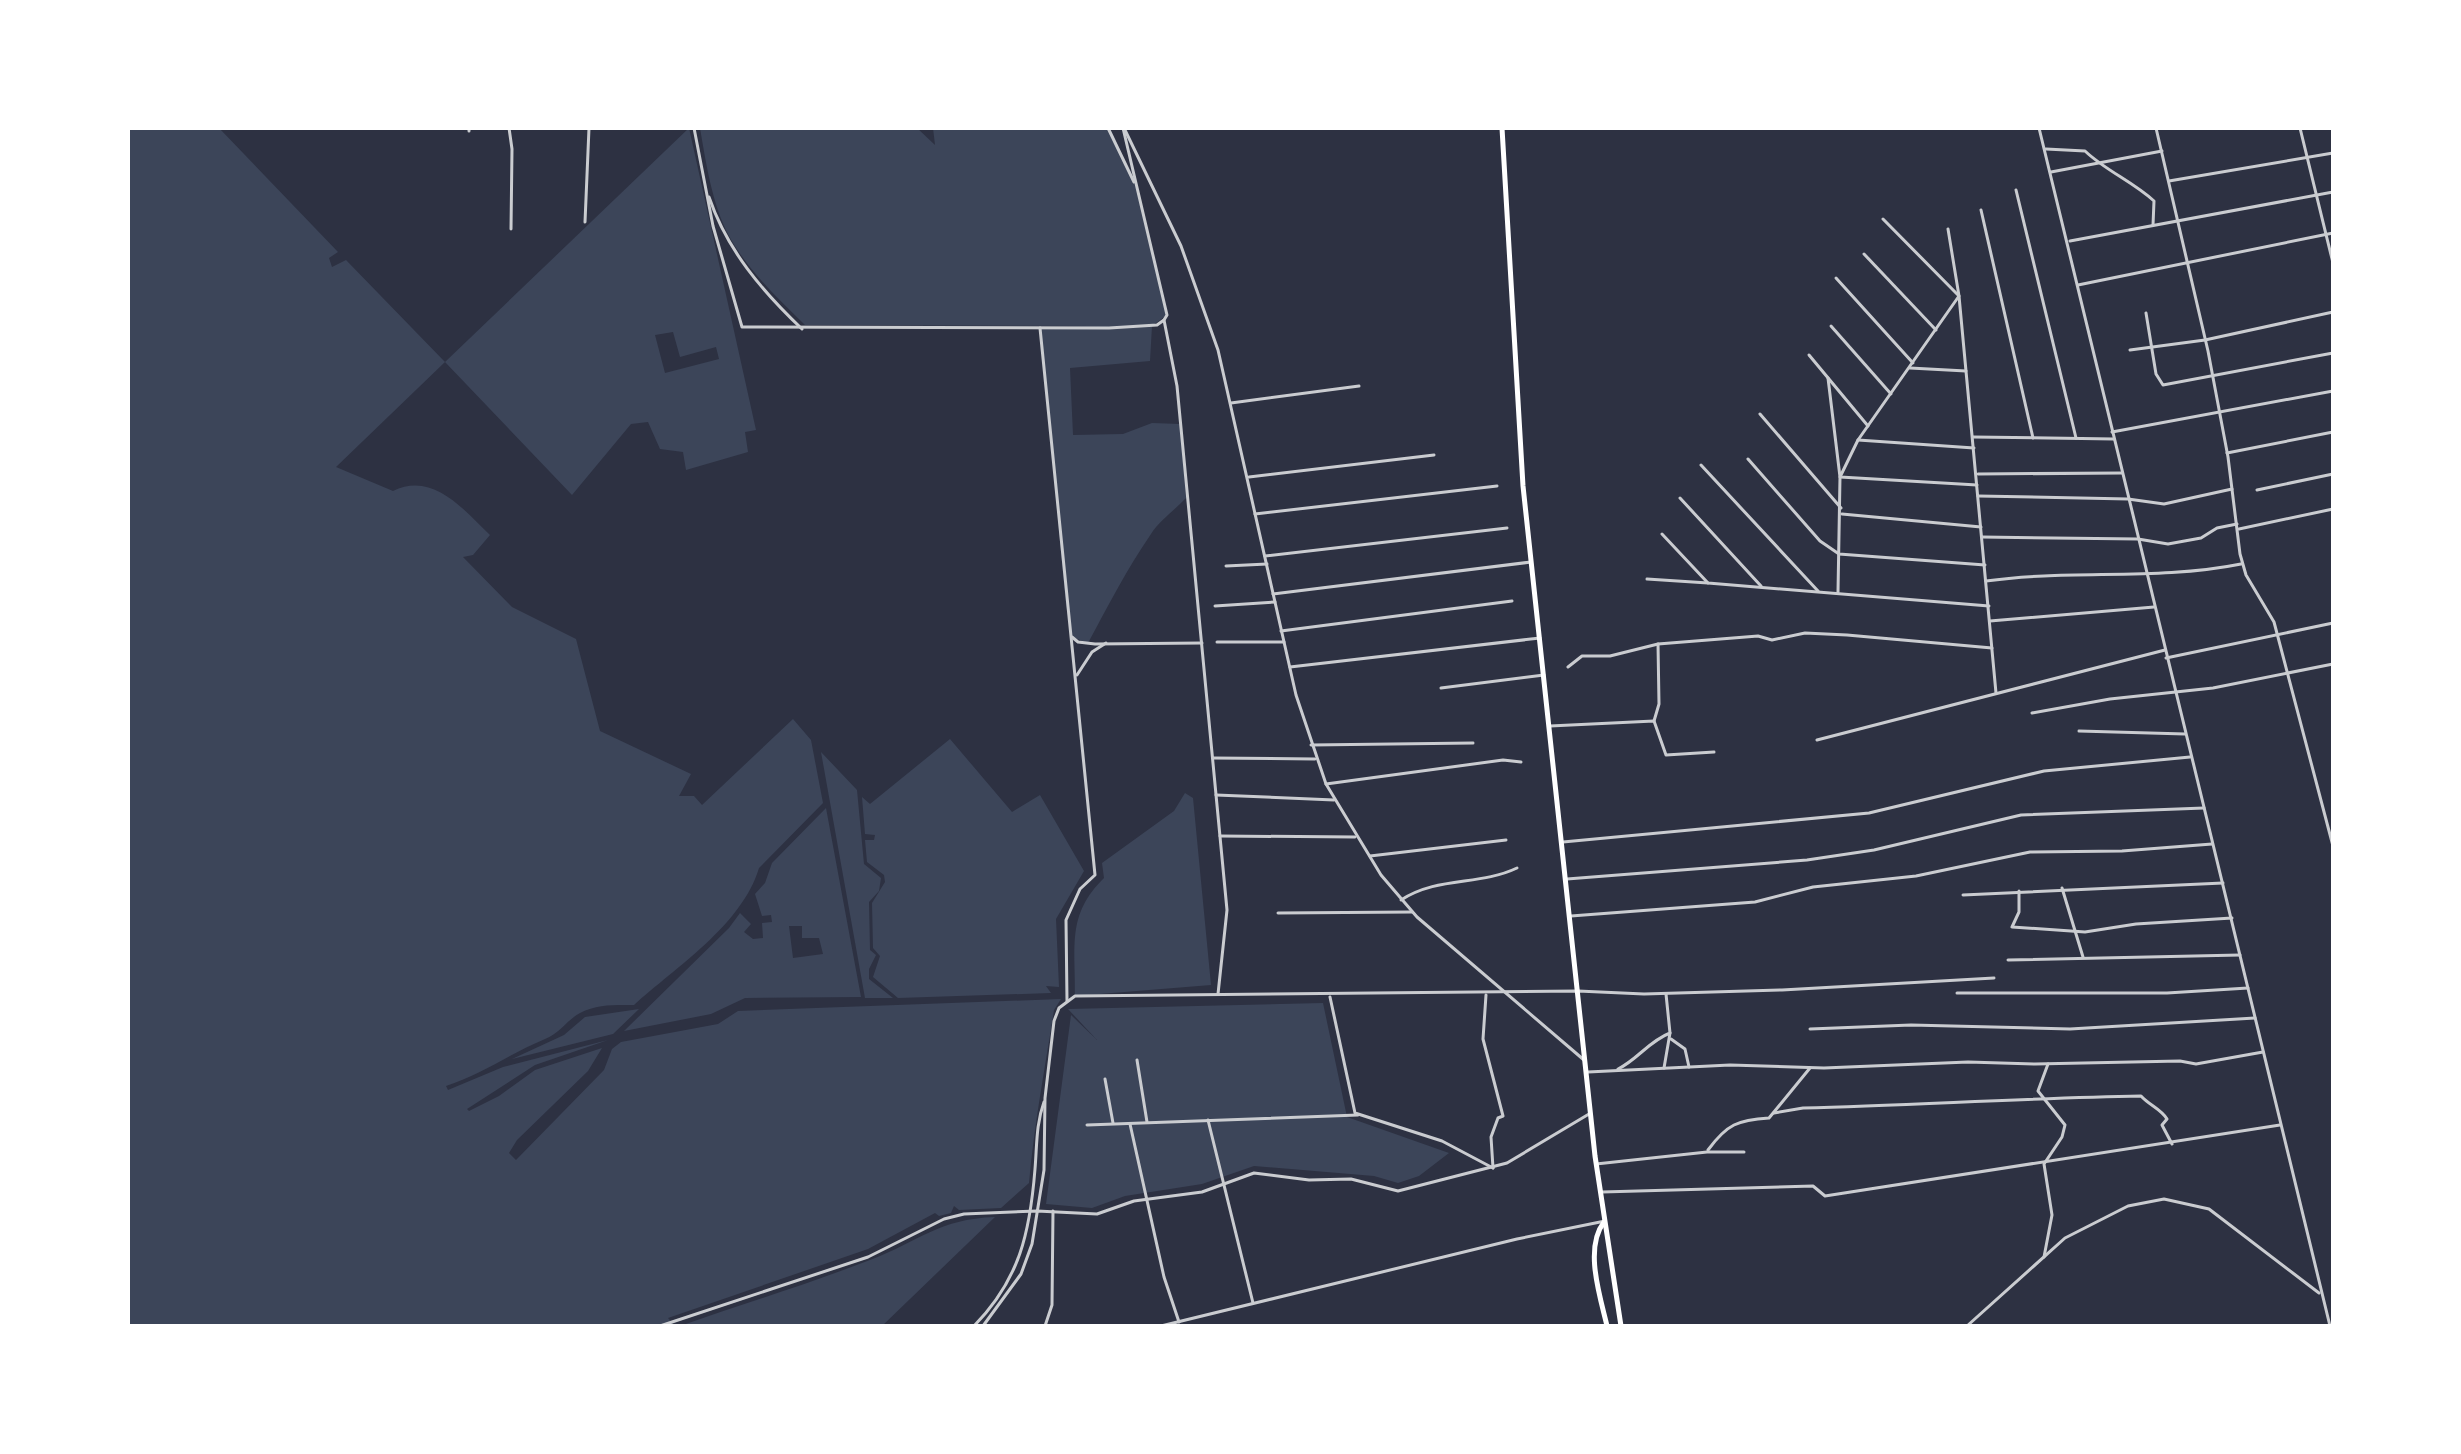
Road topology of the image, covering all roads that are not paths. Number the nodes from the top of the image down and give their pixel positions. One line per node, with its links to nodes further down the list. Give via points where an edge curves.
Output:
1 (509, 128): 27 (street)
2 (589, 128): 24 (street)
3 (694, 128): 16 (street)
4 (1108, 128): 18 (street)
5 (1124, 128): 18 (street); 58 (street, via 1198,289)
6 (1502, 128): 97 (highway)
7 (2039, 128): 10 (street)
8 (2156, 128): 11 (street)
9 (2300, 128): 13 (street)
10 (2045, 149): 14 (street, via 2085,151); 15 (street)
11 (2162, 151): 14 (street); 17 (street)
12 (2333, 153): 13 (street)
13 (2308, 157): 17 (street); 21 (street)
14 (2097, 163): 15 (street); 26 (street, via 2132,181 2154,201)
15 (2051, 172): 31 (street)
16 (703, 179): 43 (street, via 723,235 771,299); 43 (street, via 742,327)
17 (2169, 181): 25 (street)
18 (1137, 189): 40 (street)
19 (2016, 190): 66 (street)
20 (2333, 192): 21 (street)
21 (2316, 195): 25 (street); 30 (street)
22 (1981, 210): 65 (street)
23 (1883, 219): 37 (street)
24 (585, 222)
25 (2175, 222): 26 (street); 33 (street)
26 (2153, 225): 31 (street)
27 (511, 229)
28 (1948, 229): 37 (street)
29 (2333, 233): 30 (street)
30 (2326, 235): 33 (street); 34 (street)
31 (2068, 242): 36 (street)
32 (1864, 254): 44 (street)
33 (2185, 261): 36 (street); 45 (street)
34 (2333, 263)
35 (1836, 278): 50 (street)
36 (2078, 285): 62 (street)
37 (1959, 296): 44 (street); 52 (street)
38 (2333, 312): 45 (street)
39 (2146, 313): 46 (street)
40 (1164, 320): 42 (street, via 1152,326); 124 (street, via 1177,386)
41 (1831, 326): 57 (street)
42 (1040, 328): 43 (street); 119 (street)
43 (802, 329)
44 (1936, 330): 50 (street)
45 (2205, 340): 46 (street); 53 (street)
46 (2151, 348): 47 (street); 53 (street, via 2163,385)
47 (2130, 350)
48 (2333, 353): 53 (street)
49 (1809, 355): 54 (street)
50 (1913, 363): 51 (street)
51 (1910, 368): 52 (street); 57 (street)
52 (1966, 371): 64 (street)
53 (2213, 377): 60 (street)
54 (1828, 378): 61 (street); 78 (street)
55 (1359, 386): 58 (street)
56 (2333, 391): 60 (street)
57 (1891, 394): 61 (street)
58 (1231, 403): 77 (street)
59 (1760, 414): 87 (street)
60 (2220, 414): 62 (street); 70 (street)
61 (1868, 426): 68 (street)
62 (2112, 432): 67 (street)
63 (2333, 432): 70 (street)
64 (1973, 437): 65 (street); 69 (street)
65 (2033, 438): 66 (street)
66 (2076, 438): 67 (street)
67 (2114, 439): 74 (street)
68 (1858, 440): 69 (street); 78 (street)
69 (1974, 448): 75 (street)
70 (2227, 453): 81 (street)
71 (1434, 455): 77 (street)
72 (1748, 459): 95 (street, via 1820,541)
73 (1701, 465): 107 (street)
74 (2122, 473): 75 (street); 85 (street)
75 (1976, 474): 79 (street)
76 (2333, 474): 82 (street)
77 (1249, 477): 88 (street)
78 (1840, 477): 79 (street); 87 (street)
79 (1977, 485): 83 (street)
80 (1497, 486): 88 (street)
81 (2232, 489): 85 (street, via 2164,504); 90 (street)
82 (2257, 490)
83 (1978, 496): 85 (street); 89 (street)
84 (1680, 498): 106 (street)
85 (2128, 499): 94 (street)
86 (2333, 509): 90 (street)
87 (1841, 511): 89 (street); 95 (street)
88 (1255, 514): 96 (street)
89 (1981, 527): 93 (street)
90 (2237, 527): 94 (street, via 2168,544); 99 (street)
91 (1507, 528): 96 (street)
92 (1662, 534): 105 (street)
93 (1982, 537): 94 (street); 100 (street)
94 (2138, 539): 102 (street)
95 (1839, 554): 100 (street); 108 (street)
96 (1265, 556): 98 (street)
97 (1531, 562): 109 (street); 120 (highway)
98 (1267, 564): 101 (street); 109 (street)
99 (2243, 564): 102 (street); 118 (street)
100 (1985, 565): 104 (street)
101 (1226, 566)
102 (2147, 575): 104 (street, via 2024,575); 114 (street)
103 (1647, 579): 105 (street)
104 (1986, 581): 113 (street)
105 (1708, 583): 106 (street)
106 (1761, 586): 107 (street)
107 (1818, 591): 108 (street)
108 (1838, 592): 113 (street)
109 (1273, 594): 111 (street)
110 (1512, 601): 117 (street)
111 (1275, 602): 112 (street); 117 (street)
112 (1215, 606)
113 (1989, 606): 115 (street)
114 (2154, 607): 115 (street); 127 (street)
115 (1990, 621): 126 (street)
116 (2333, 623): 118 (street)
117 (1281, 631): 122 (street)
118 (2277, 634): 128 (street); 132 (street)
119 (1072, 637): 123 (street); 134 (street)
120 (1540, 638): 130 (street); 133 (highway)
121 (1217, 642): 122 (street)
122 (1284, 642): 130 (street)
123 (1106, 643): 124 (street); 134 (street, via 1092,652)
124 (1202, 643): 148 (street)
125 (1658, 644): 126 (street, via 1758,636 1772,640 1805,633); 131 (street, via 1610,656 1582,656); 139 (street, via 1659,704)
126 (1992, 648): 137 (street)
127 (2165, 650): 128 (street); 137 (street)
128 (2166, 658): 136 (street)
129 (2333, 664): 132 (street)
130 (1290, 667): 145 (street)
131 (1568, 667)
132 (2287, 672): 136 (street); 160 (street)
133 (1544, 675): 135 (street); 140 (highway)
134 (1075, 678): 186 (street, via 1095,875 1080,889 1066,920)
135 (1441, 688)
136 (2174, 691): 138 (street); 142 (street)
137 (1996, 693): 143 (street)
138 (2032, 713)
139 (1654, 721): 140 (street); 146 (street, via 1666,755)
140 (1550, 726): 158 (highway)
141 (2079, 731): 142 (street)
142 (2185, 734): 147 (street)
143 (1817, 740)
144 (1473, 743): 145 (street)
145 (1311, 745): 149 (street)
146 (1714, 752)
147 (2190, 757): 154 (street); 158 (street, via 2044,771 1869,813)
148 (1213, 758): 149 (street); 152 (street)
149 (1315, 759): 151 (street)
150 (1521, 762): 151 (street, via 1503,760)
151 (1326, 784): 153 (street)
152 (1216, 795): 153 (street); 155 (street)
153 (1334, 800): 156 (street)
154 (2204, 808): 159 (street); 163 (street, via 2021,815 1874,850 1807,860)
155 (1220, 836): 156 (street); 181 (street, via 1227,910)
156 (1355, 837): 161 (street)
157 (1506, 840): 161 (street)
158 (1563, 842): 163 (highway)
159 (2213, 844): 164 (street); 171 (street, via 2030,852 1916,876 1813,887 1755,902)
160 (2333, 846)
161 (1368, 857): 168 (street)
162 (1517, 868): 168 (street, via 1504,875 1454,880)
163 (1567, 879): 171 (highway)
164 (2223, 883): 165 (street); 172 (street)
165 (2062, 888): 166 (street); 173 (street)
166 (2019, 891): 167 (street); 173 (street, via 2019,912 2012,927)
167 (1963, 895)
168 (1401, 900): 169 (street)
169 (1412, 912): 170 (street); 183 (street)
170 (1278, 913)
171 (1571, 916): 179 (highway)
172 (2232, 918): 173 (street); 174 (street)
173 (2074, 933): 175 (street)
174 (2240, 955): 175 (street); 178 (street)
175 (2084, 959): 176 (street)
176 (2008, 960)
177 (1994, 978): 184 (street)
178 (2248, 988): 180 (street); 187 (street)
179 (1578, 991): 183 (street); 184 (street); 192 (highway)
180 (1957, 993)
181 (1218, 994): 185 (street); 186 (street, via 1087,995)
182 (1486, 994): 183 (street); 185 (street); 216 (street, via 1483,1039 1503,1116 1491,1137)
183 (1504, 994): 192 (street)
184 (1666, 994): 189 (street)
185 (1330, 996): 204 (street, via 1352,1109)
186 (1067, 1001): 201 (street, via 1054,1021)
187 (2255, 1018): 188 (street, via 2070,1029); 190 (street)
188 (1810, 1029)
189 (1670, 1036): 194 (street, via 1685,1049); 196 (street, via 1659,1037 1635,1061); 197 (street)
190 (2263, 1052): 193 (street, via 2196,1064); 210 (street)
191 (1137, 1060): 206 (street)
192 (1587, 1063): 198 (highway)
193 (2049, 1063): 195 (street); 200 (street, via 2038,1091)
194 (1689, 1068): 195 (street); 197 (street)
195 (1810, 1068): 203 (street)
196 (1616, 1070): 197 (street); 198 (street)
197 (1664, 1070)
198 (1588, 1072): 202 (highway)
199 (1105, 1079): 207 (street)
200 (2042, 1096): 203 (street, via 1998,1103); 211 (street, via 2141,1096 2167,1119 2162,1125); 215 (street, via 2065,1125)
201 (1045, 1098): 220 (street, via 1037,1122); 221 (street, via 1044,1170)
202 (1592, 1112): 214 (highway); 216 (street)
203 (1774, 1113): 212 (street, via 1727,1126)
204 (1358, 1115): 205 (street); 216 (street, via 1442,1141)
205 (1208, 1120): 206 (street); 217 (street)
206 (1147, 1122): 208 (street)
207 (1113, 1123): 208 (street); 209 (street)
208 (1129, 1123): 219 (street)
209 (1087, 1125)
210 (2280, 1125): 211 (street); 225 (street)
211 (2172, 1144): 215 (street)
212 (1707, 1152): 213 (street); 214 (street)
213 (1744, 1152)
214 (1596, 1164): 218 (highway)
215 (2044, 1164): 218 (street, via 1825,1196 1813,1186); 224 (street, via 2052,1215)
216 (1493, 1168): 217 (street, via 1398,1191 1351,1179 1254,1173)
217 (1222, 1183): 219 (street, via 1202,1192); 226 (street)
218 (1601, 1192): 223 (highway)
219 (1147, 1199): 222 (street, via 1097,1214); 227 (street)
220 (1030, 1211): 221 (street); 228 (street, via 944,1219 868,1257); 229 (street, via 1023,1253 991,1309)
221 (1037, 1211): 222 (street); 230 (street, via 1021,1274)
222 (1053, 1211): 231 (street, via 1052,1305)
223 (1605, 1221): 226 (street); 233 (highway, via 1597,1232 1595,1253); 234 (highway)
224 (2044, 1257): 225 (street, via 2074,1232 2128,1206 2164,1199 2209,1209); 235 (street)
225 (2321, 1295): 236 (street)
226 (1254, 1304): 227 (street)
227 (1179, 1322): 232 (street)
228 (660, 1326)
229 (974, 1326)
230 (983, 1326)
231 (1045, 1326)
232 (1161, 1326)
233 (1607, 1326)
234 (1621, 1326)
235 (1967, 1326)
236 (2330, 1326)

